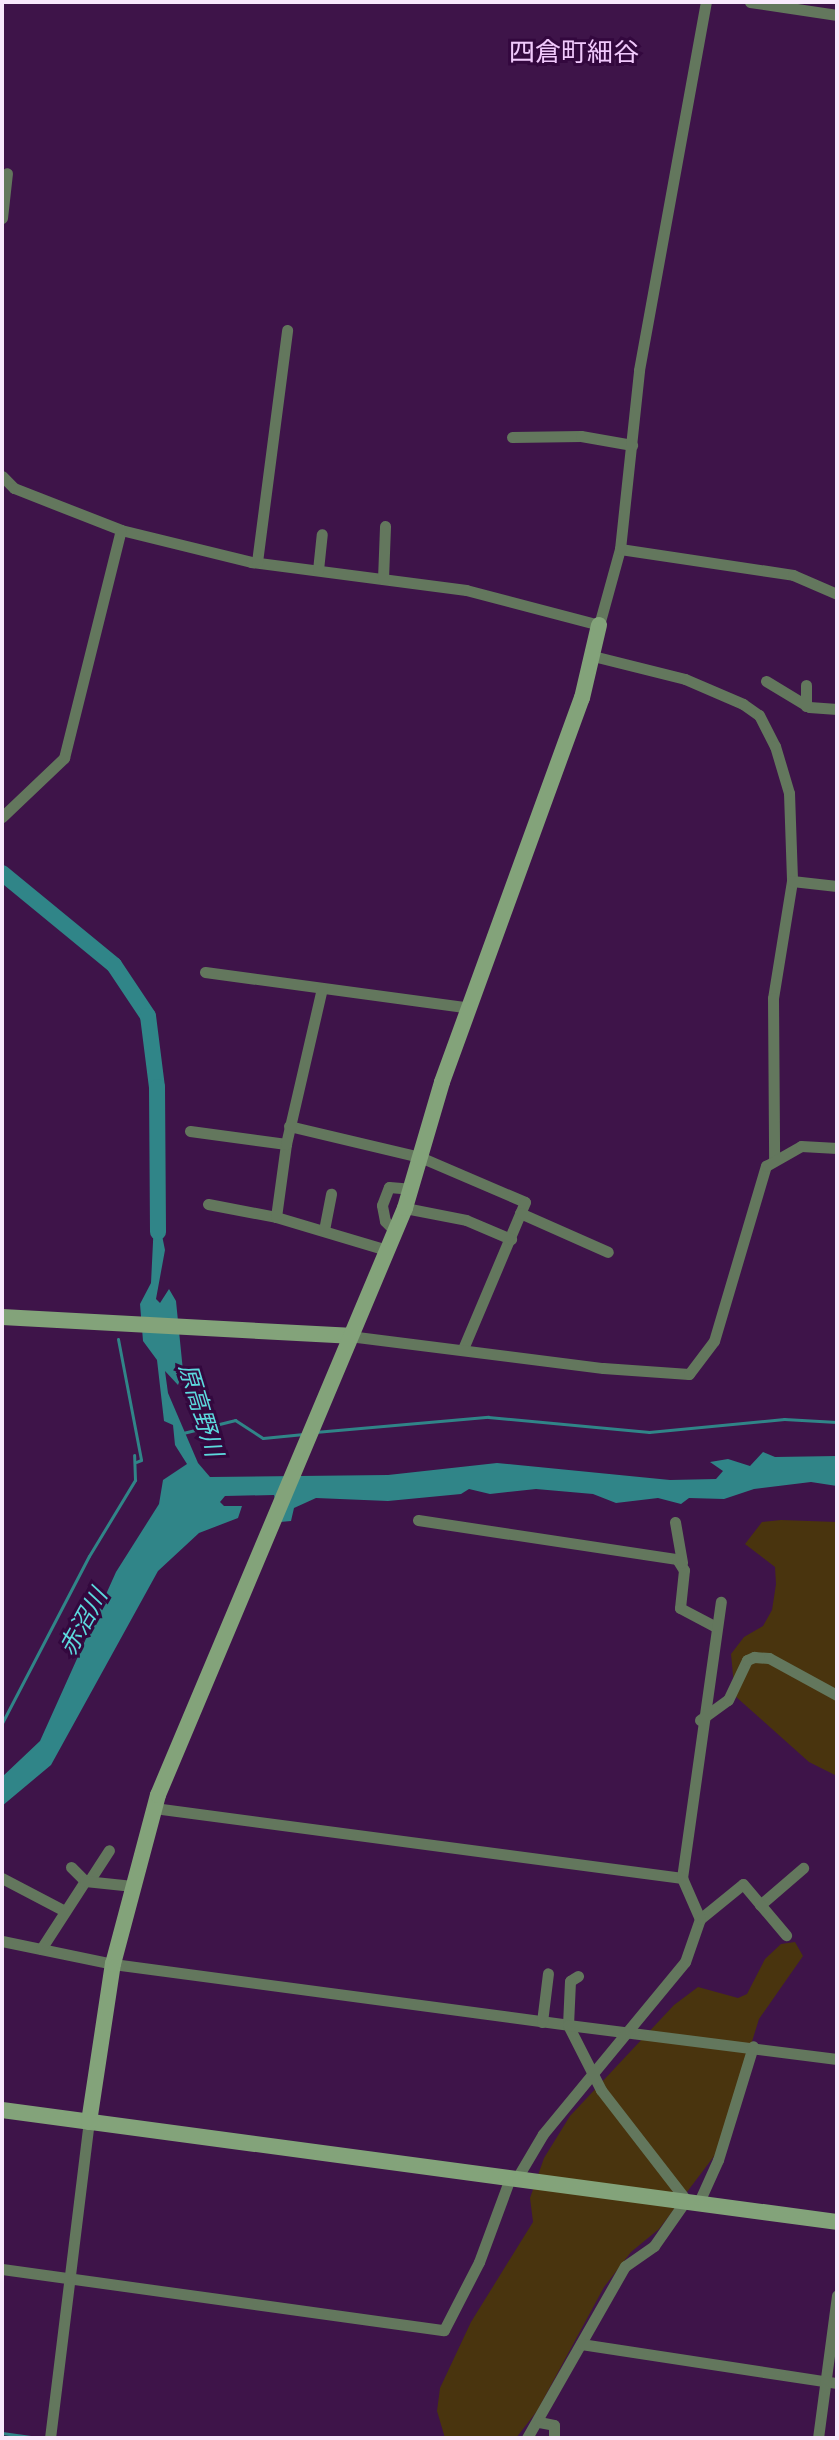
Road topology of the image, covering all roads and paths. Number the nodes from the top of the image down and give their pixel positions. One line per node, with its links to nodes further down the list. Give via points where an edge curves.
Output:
1 (706, 2): 8 (street, via 639,370)
2 (750, 2): 3 (street)
3 (837, 15)
4 (7, 173): 5 (street)
5 (2, 218)
6 (287, 330): 14 (street)
7 (512, 437): 8 (street, via 581,436)
8 (632, 445): 13 (street)
9 (2, 476): 11 (street, via 14,488)
10 (385, 526): 16 (street)
11 (121, 530): 14 (street); 24 (street, via 64,758)
12 (322, 534): 15 (street)
13 (620, 549): 17 (street, via 793,575); 18 (street)
14 (257, 562): 15 (street)
15 (318, 570): 16 (street)
16 (383, 579): 18 (street, via 466,590)
17 (837, 594)
18 (599, 625): 19 (street)
19 (593, 656): 25 (street, via 685,679 759,715 789,793); 29 (street)
20 (766, 681): 22 (street)
21 (806, 685): 22 (street)
22 (806, 706): 23 (street)
23 (837, 709)
24 (2, 817)
25 (792, 881): 26 (street); 35 (street, via 773,998)
26 (837, 886)
27 (205, 972): 28 (street)
28 (322, 988): 29 (street); 30 (street)
29 (470, 1008): 34 (street)
30 (289, 1126): 32 (street); 34 (street)
31 (190, 1131): 32 (street)
32 (286, 1144): 41 (street)
33 (837, 1148): 35 (street, via 801,1146)
34 (420, 1157): 36 (street); 40 (street, via 525,1202)
35 (774, 1159): 49 (street, via 766,1166 714,1341 689,1374)
36 (410, 1189): 39 (street); 43 (street, via 389,1187 382,1205 385,1221)
37 (331, 1194): 42 (street)
38 (208, 1204): 41 (street)
39 (405, 1208): 43 (street); 44 (street, via 466,1220)
40 (520, 1213): 44 (street); 46 (street)
41 (276, 1217): 42 (street)
42 (324, 1230): 45 (street)
43 (395, 1231): 45 (street)
44 (511, 1239): 49 (street)
45 (387, 1250): 48 (street)
46 (608, 1252)
47 (2, 1317): 48 (street)
48 (349, 1336): 49 (street); 57 (street)
49 (463, 1349)
50 (418, 1520): 52 (street)
51 (675, 1522): 52 (street)
52 (682, 1562): 54 (street, via 680,1608)
53 (721, 1602): 54 (street)
54 (716, 1627): 56 (street)
55 (837, 1695): 56 (street, via 769,1658 754,1657 747,1660 728,1700)
56 (700, 1720): 62 (street)
57 (154, 1808): 62 (street); 64 (street)
58 (109, 1850): 63 (street)
59 (71, 1867): 63 (street)
60 (803, 1868): 65 (street)
61 (2, 1878): 66 (street)
62 (682, 1878): 67 (street)
63 (88, 1880): 64 (street); 66 (street)
64 (133, 1886): 71 (street)
65 (760, 1905): 67 (street, via 743,1884); 68 (street)
66 (63, 1910): 70 (street)
67 (700, 1919): 76 (street, via 685,1962)
68 (786, 1935)
69 (2, 1941): 70 (street)
70 (41, 1949): 71 (street)
71 (113, 1964): 74 (street); 81 (street)
72 (548, 1973): 74 (street)
73 (578, 1976): 75 (street, via 570,1981)
74 (542, 2022): 75 (street)
75 (568, 2025): 76 (street); 79 (street)
76 (628, 2032): 77 (street); 79 (street)
77 (753, 2046): 78 (street); 83 (street, via 718,2160)
78 (837, 2059)
79 (591, 2075): 82 (street); 83 (street)
80 (2, 2110): 81 (street)
81 (89, 2122): 82 (street); 86 (street)
82 (514, 2178): 83 (street); 86 (street, via 444,2330)
83 (692, 2201): 84 (street); 88 (street, via 654,2246 625,2266)
84 (837, 2222)
85 (2, 2269): 86 (street)
86 (68, 2278): 91 (street)
87 (837, 2295): 89 (street)
88 (581, 2344): 89 (street); 90 (street)
89 (831, 2382): 94 (street)
90 (539, 2422): 92 (street); 93 (street, via 554,2425)
91 (50, 2438)
92 (527, 2438)
93 (554, 2438)
94 (818, 2438)

